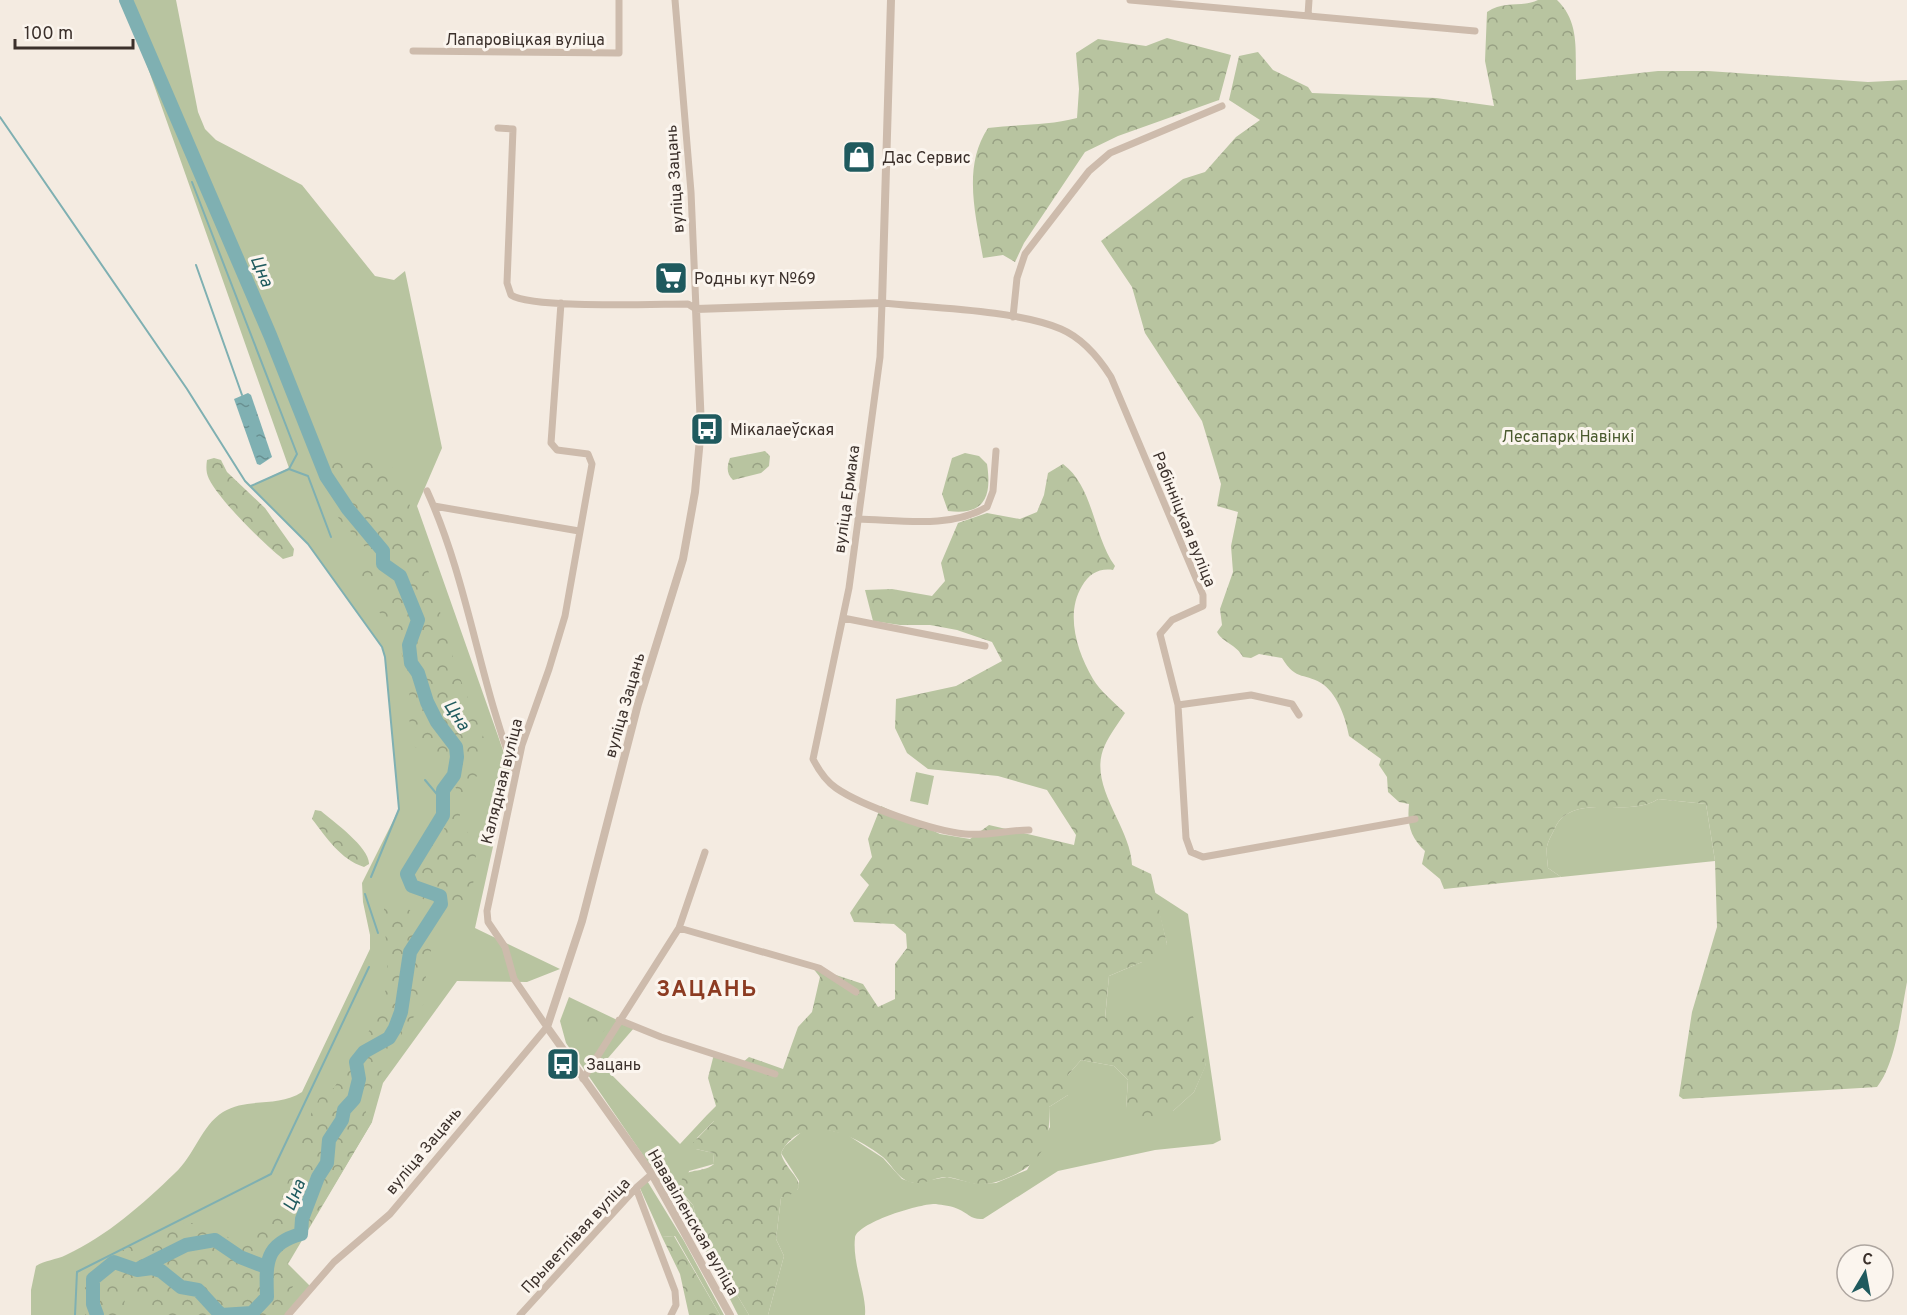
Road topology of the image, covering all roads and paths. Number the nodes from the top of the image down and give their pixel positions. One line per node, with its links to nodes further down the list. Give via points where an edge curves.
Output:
1 (619, 0): 8 (street, Лапаровіцкая вуліца, via 619,52)
2 (675, 0): 13 (street, вуліца Зацань)
3 (891, 0): 12 (street, вуліца Ермака)
4 (1130, 0): 6 (street)
5 (1310, 0): 6 (street)
6 (1308, 15): 7 (street)
7 (1475, 31)
8 (413, 51)
9 (1222, 106): 14 (street, via 1110,153 1089,171 1025,254 1017,278)
10 (498, 128): 11 (street, via 513,129 508,291 518,298)
11 (561, 303): 13 (street, via 687,304); 19 (street, Калядная вуліца, via 551,443 557,450 586,453 592,459)
12 (882, 303): 13 (street); 14 (street, Рабінніцкая вуліца); 18 (street, вуліца Ермака, via 880,357)
13 (696, 309): 31 (street, вуліца Зацань, via 701,428 683,560 638,704 582,921)
14 (1013, 317): 22 (street, Рабінніцкая вуліца, via 1063,330 1088,348 1106,368 1195,572 1203,606 1172,620 1160,634)
15 (996, 451): 18 (street, via 993,491 987,507 971,517 946,521)
16 (427, 490): 17 (street)
17 (434, 506): 19 (street); 24 (street, via 462,582 491,705)
18 (858, 519): 20 (street, вуліца Ермака)
19 (579, 531): 24 (street, Калядная вуліца, via 565,616)
20 (843, 618): 21 (street); 26 (street, вуліца Ермака, via 813,759 818,769 845,792 948,832 989,834)
21 (985, 646)
22 (1179, 705): 23 (street, via 1251,695 1292,704); 25 (street, Рабінніцкая вуліца, via 1186,838 1196,856)
23 (1299, 715)
24 (515, 772): 31 (street, Калядная вуліца, via 489,893 488,922 506,947 514,979)
25 (1415, 819)
26 (1029, 830)
27 (705, 852): 28 (street)
28 (679, 928): 29 (street, via 819,968); 30 (street)
29 (856, 992)
30 (619, 1020): 32 (street); 33 (street)
31 (547, 1027): 33 (street, Нававіленская вуліца); 36 (street, вуліца Зацань, via 390,1214 334,1262)
32 (775, 1074)
33 (583, 1079): 34 (street, Нававіленская вуліца)
34 (652, 1174): 35 (street, Прыветлівая вуліца); 39 (street, Нававіленская вуліца)
35 (636, 1188): 37 (street, Прыветлівая вуліца); 38 (street, via 675,1291 676,1305)
36 (288, 1315)
37 (520, 1315)
38 (671, 1315)
39 (730, 1315)

